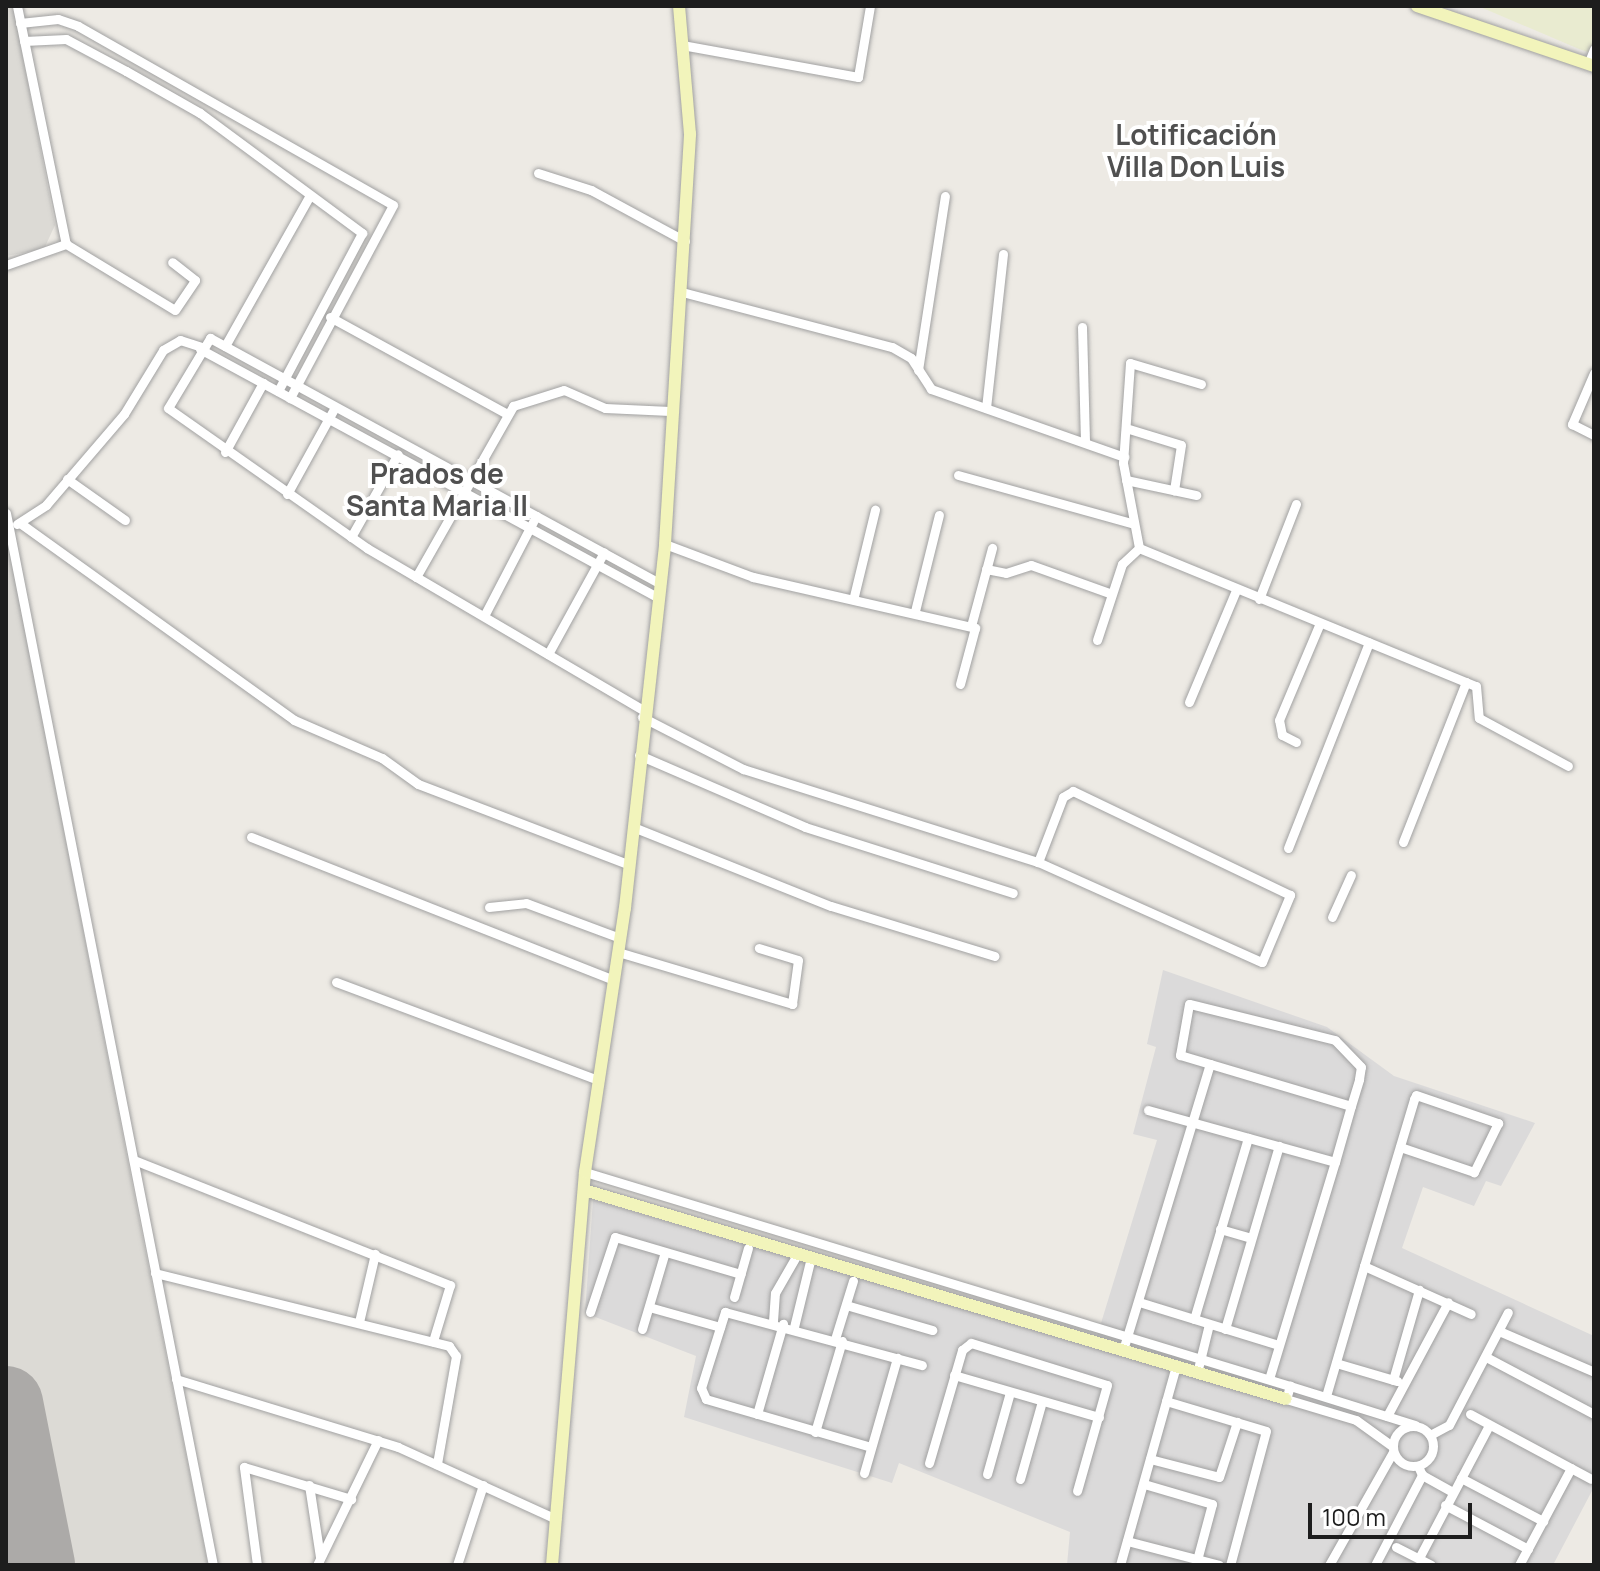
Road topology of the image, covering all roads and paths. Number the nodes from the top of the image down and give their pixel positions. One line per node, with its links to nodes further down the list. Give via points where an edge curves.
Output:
1 (17, 6): 5 (street)
2 (679, 6): 7 (street)
3 (870, 6): 7 (street, via 858,77)
4 (1417, 6): 10 (street)
5 (20, 23): 6 (street); 9 (street, via 58,19)
6 (24, 41): 11 (street, via 60,37); 20 (street)
7 (682, 45): 19 (street, via 690,134)
8 (1594, 49): 10 (street)
9 (134, 58): 11 (street); 12 (street)
10 (1591, 65)
11 (126, 71): 14 (street)
12 (208, 100): 13 (street); 14 (street)
13 (222, 109): 15 (street); 26 (street, via 393,205)
14 (200, 113): 15 (street)
15 (213, 123): 17 (street)
16 (538, 173): 19 (street, via 591,190)
17 (310, 195): 25 (street, via 363,235); 28 (street)
18 (945, 196): 30 (street)
19 (685, 241): 24 (street)
20 (66, 244): 22 (street, via 175,310 195,280); 23 (street)
21 (1003, 254): 39 (street)
22 (172, 262)
23 (6, 265)
24 (682, 292): 30 (street, via 892,347); 40 (street)
25 (322, 312): 26 (street); 32 (street)
26 (334, 319): 35 (street); 41 (street)
27 (1082, 327): 45 (street)
28 (225, 346): 29 (street, via 208,338); 32 (street)
29 (201, 348): 33 (street); 47 (street, via 168,411); 51 (street, via 180,340 163,350 124,414)
30 (918, 370): 39 (street, via 931,389)
31 (1594, 373): 44 (street, via 1572,424)
32 (285, 379): 35 (street); 36 (street)
33 (263, 383): 36 (street); 47 (street)
34 (1201, 384): 43 (street, via 1130,363)
35 (297, 386): 37 (street); 38 (street)
36 (278, 391): 37 (street)
37 (290, 398): 42 (street)
38 (335, 407): 42 (street); 46 (street)
39 (986, 408): 45 (street)
40 (670, 411): 41 (street, via 605,408 564,390); 69 (street)
41 (505, 413): 52 (street)
42 (328, 419): 48 (street); 56 (street)
43 (1129, 429): 49 (street); 54 (street, via 1181,445)
44 (1594, 435)
45 (1085, 441): 49 (street)
46 (403, 444): 48 (street); 52 (street)
47 (225, 452): 56 (street)
48 (397, 456): 55 (street); 68 (street)
49 (1124, 457): 53 (street)
50 (958, 475): 65 (street)
51 (67, 479): 63 (street); 64 (street)
52 (470, 479): 55 (street); 62 (street)
53 (1126, 480): 54 (street); 65 (street)
54 (1174, 490): 57 (street)
55 (463, 492): 67 (street); 75 (street)
56 (287, 494): 68 (street)
57 (1196, 495)
58 (1296, 504): 81 (street)
59 (875, 510): 79 (street)
60 (6, 513): 66 (street)
61 (939, 515): 82 (street)
62 (536, 516): 67 (street); 72 (street)
63 (125, 520)
64 (20, 523): 66 (street); 101 (street, via 294,720 382,758 418,784)
65 (1131, 523): 71 (street)
66 (8, 525): 120 (street)
67 (529, 529): 73 (street); 83 (street)
68 (351, 537): 75 (street)
69 (665, 544): 76 (street); 79 (street, via 753,577)
70 (992, 548): 74 (street)
71 (1139, 548): 77 (street); 78 (street, via 1125,559)
72 (604, 552): 73 (street); 76 (street)
73 (597, 564): 80 (street); 88 (street)
74 (986, 569): 78 (street, via 1006,573 1031,565); 85 (street)
75 (416, 577): 83 (street)
76 (659, 583): 80 (street)
77 (1236, 590): 81 (street); 91 (street)
78 (1109, 593): 86 (street)
79 (854, 596): 82 (street)
80 (657, 597): 92 (street)
81 (1259, 599): 84 (street)
82 (915, 611): 85 (street)
83 (484, 616): 88 (street)
84 (1320, 623): 87 (street); 93 (street, via 1279,720 1282,735)
85 (971, 626): 90 (street, via 977,637)
86 (1097, 640)
87 (1369, 642): 89 (street); 99 (street)
88 (548, 654): 92 (street)
89 (1466, 682): 95 (street, via 1480,691 1479,718); 98 (street)
90 (960, 684)
91 (1189, 702)
92 (643, 713): 94 (street); 100 (street, via 743,769)
93 (1296, 742)
94 (639, 755): 96 (street); 103 (street, via 805,827)
95 (1568, 766)
96 (633, 827): 101 (street); 109 (street, via 819,902)
97 (251, 837): 110 (street)
98 (1403, 842)
99 (1288, 848)
100 (1038, 862): 100 (street, via 1070,791 1290,895 1262,962)
101 (630, 865): 106 (street)
102 (1351, 875): 105 (street)
103 (1013, 893)
104 (489, 907): 106 (street, via 526,903)
105 (1332, 917)
106 (620, 938): 108 (street)
107 (759, 948): 108 (street, via 798,960 790,1005)
108 (618, 952): 110 (street)
109 (995, 956)
110 (612, 979): 113 (street)
111 (336, 982): 113 (street)
112 (1210, 1064): 114 (street); 114 (street, via 1177,1050 1193,1001 1341,1043 1361,1067); 116 (street)
113 (596, 1079): 122 (street)
114 (1351, 1106): 121 (street)
115 (1148, 1110): 116 (street)
116 (1193, 1121): 117 (street); 136 (street)
117 (1248, 1138): 118 (street); 124 (street)
118 (1279, 1146): 121 (street); 125 (street)
119 (1400, 1147): 119 (street, via 1474,1172 1498,1123 1420,1094); 130 (street)
120 (134, 1160): 128 (street); 131 (street)
121 (1335, 1162): 156 (street)
122 (585, 1172): 123 (street); 153 (street)
123 (584, 1190): 129 (street); 205 (street)
124 (1220, 1229): 125 (street); 143 (street)
125 (1251, 1238): 150 (street)
126 (748, 1248): 132 (street)
127 (665, 1252): 132 (street); 139 (street); 140 (street, via 613,1237)
128 (375, 1254): 144 (street); 155 (street, via 452,1288)
129 (804, 1255): 145 (street, via 775,1293); 148 (street); 157 (street)
130 (1364, 1266): 134 (street); 161 (street)
131 (155, 1273): 144 (street); 167 (street)
132 (741, 1274): 135 (street)
133 (853, 1281): 138 (street)
134 (1419, 1290): 137 (street); 169 (street)
135 (734, 1297)
136 (1139, 1302): 143 (street); 153 (street)
137 (1448, 1302): 142 (street); 169 (street)
138 (846, 1305): 151 (street); 154 (street)
139 (649, 1307): 147 (street); 149 (street)
140 (590, 1312)
141 (1508, 1312): 152 (street)
142 (1471, 1314)
143 (1194, 1319): 146 (street)
144 (359, 1322): 155 (street)
145 (778, 1323): 147 (street, via 730,1308); 148 (street); 175 (street)
146 (1209, 1324): 150 (street); 160 (street)
147 (720, 1327): 175 (street, via 701,1394)
148 (794, 1327): 154 (street)
149 (642, 1329)
150 (1225, 1329): 156 (street)
151 (932, 1330)
152 (1499, 1331): 158 (street); 164 (street)
153 (1128, 1336): 157 (street); 160 (street)
154 (838, 1340): 159 (street); 183 (street)
155 (433, 1341): 190 (street, via 456,1356)
156 (1279, 1345): 168 (street)
157 (1123, 1350): 163 (street)
158 (1486, 1357): 177 (street); 184 (street, via 1449,1425)
159 (897, 1358): 162 (street); 186 (street)
160 (1199, 1358): 165 (street); 168 (street)
161 (1336, 1363): 169 (street); 172 (street)
162 (922, 1365)
163 (1176, 1366): 165 (street); 174 (street)
164 (1594, 1372)
165 (1197, 1373): 171 (street)
166 (954, 1375): 170 (street); 179 (street, via 969,1343 1037,1361 1105,1383); 189 (street)
167 (176, 1379): 185 (street); 213 (street)
168 (1269, 1379): 171 (street)
169 (1398, 1382): 178 (street)
170 (1010, 1392): 173 (street); 194 (street)
171 (1288, 1392): 172 (street); 187 (street, via 1356,1420)
172 (1326, 1396): 178 (street)
173 (1042, 1401): 179 (street); 196 (street)
174 (1166, 1401): 180 (street); 188 (street)
175 (757, 1414): 183 (street)
176 (1470, 1414): 182 (street)
177 (1594, 1414)
178 (1387, 1416): 181 (street)
179 (1099, 1417): 201 (street)
180 (1237, 1422): 188 (street, via 1219,1477); 219 (street, via 1266,1437)
181 (1415, 1425): 184 (street); 187 (street, via 1402,1428)
182 (1489, 1425): 191 (street); 195 (street)
183 (815, 1432): 186 (street)
184 (1430, 1435): 192 (street, via 1432,1453)
185 (378, 1440): 190 (street); 203 (street)
186 (871, 1447): 193 (street)
187 (1393, 1449): 192 (street); 220 (street)
188 (1150, 1459): 198 (street)
189 (929, 1463)
190 (437, 1464): 200 (street)
191 (1571, 1468): 197 (street); 206 (street)
192 (1420, 1470): 202 (street); 221 (street)
193 (864, 1473)
194 (987, 1474)
195 (1461, 1478): 202 (street); 206 (street)
196 (1020, 1479)
197 (1591, 1479)
198 (1144, 1484): 207 (street); 211 (street, via 1212,1504)
199 (309, 1485): 203 (street); 212 (street); 214 (street, via 241,1469)
200 (483, 1485): 205 (street); 215 (street)
201 (1077, 1491)
202 (1453, 1492): 204 (street)
203 (351, 1499): 212 (street)
204 (1445, 1505): 209 (street); 210 (street)
205 (556, 1519): 216 (street)
206 (1543, 1521): 209 (street)
207 (1127, 1541): 211 (street); 217 (street)
208 (1396, 1547): 210 (street)
209 (1528, 1549): 223 (street)
210 (1419, 1558): 222 (street)
211 (1197, 1560): 218 (street)
212 (319, 1561)
213 (213, 1565)
214 (257, 1565)
215 (457, 1565)
216 (552, 1565)
217 (1120, 1565)
218 (1219, 1565)
219 (1230, 1565)
220 (1329, 1565)
221 (1375, 1565)
222 (1431, 1565)
223 (1519, 1565)

